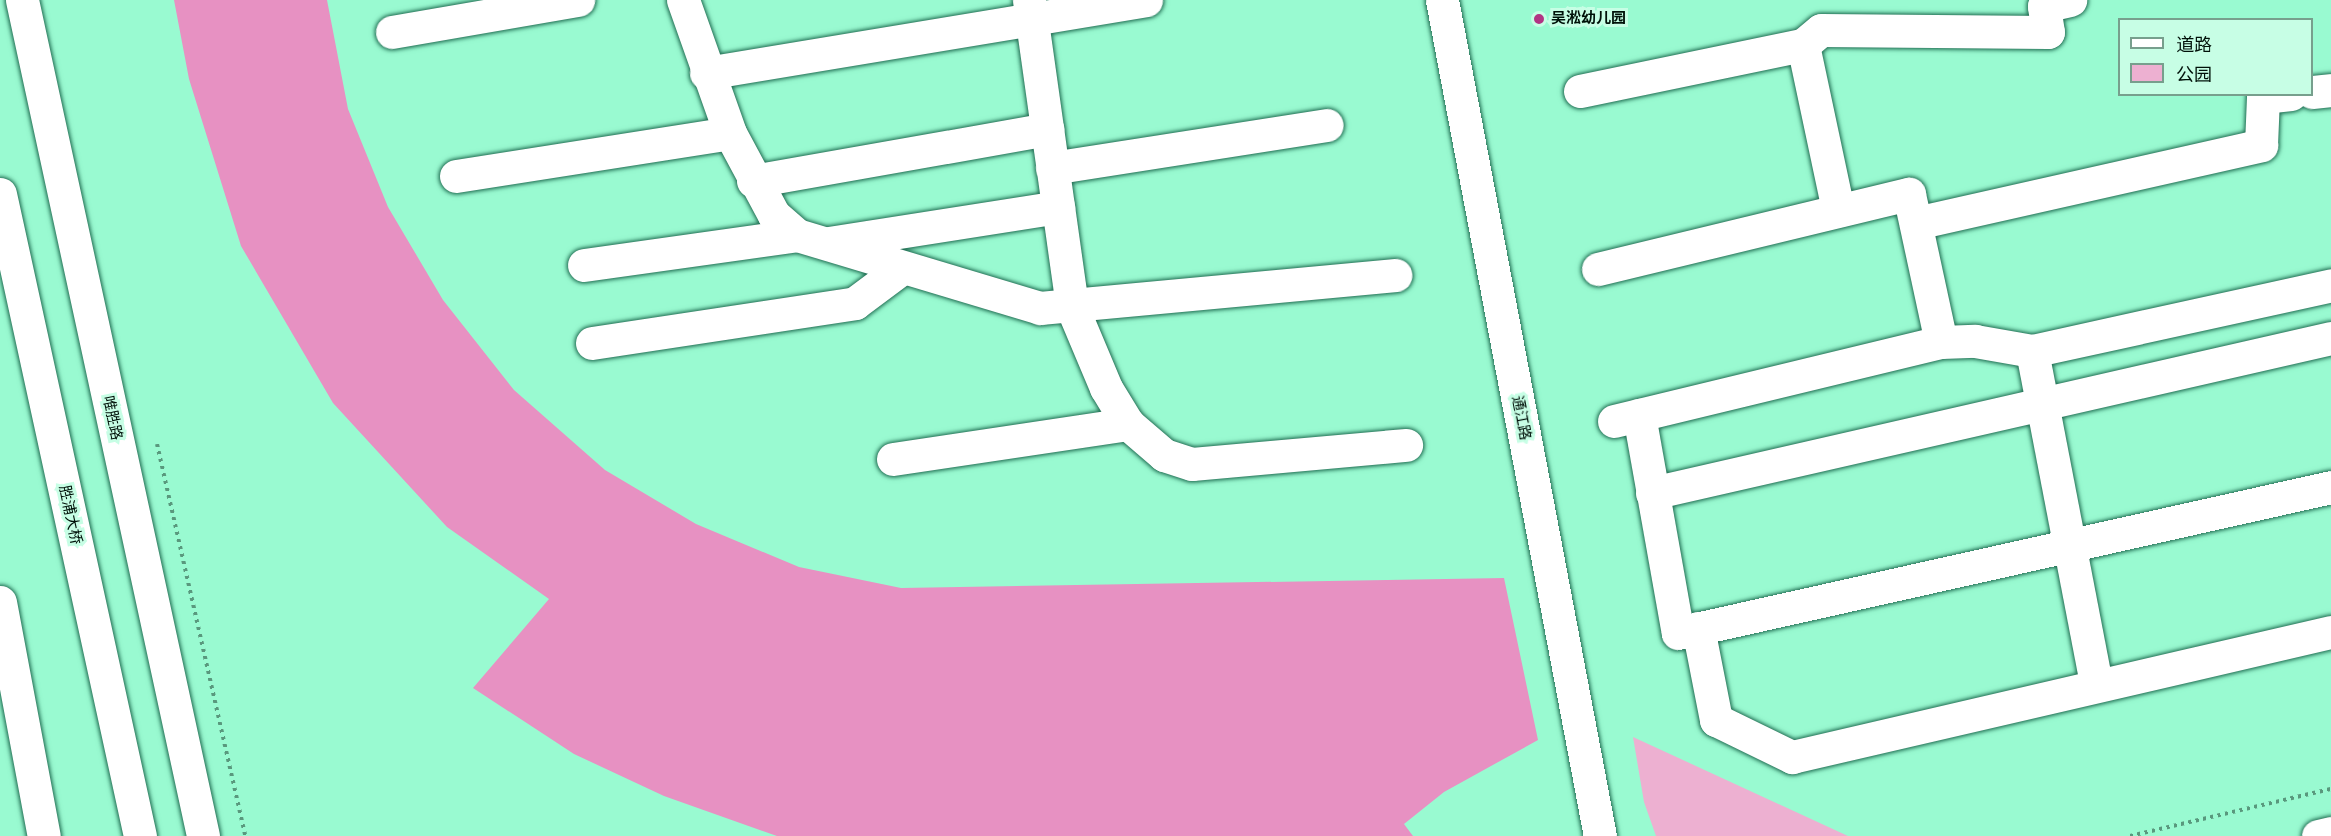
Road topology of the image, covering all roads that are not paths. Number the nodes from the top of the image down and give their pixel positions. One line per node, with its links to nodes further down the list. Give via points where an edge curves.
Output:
1 (22, 0): 50 (street, 唯胜路)
2 (578, 0): 8 (street)
3 (683, 0): 10 (street)
4 (1146, 0): 7 (street)
5 (1442, 0): 51 (street, 通江路)
6 (2070, 0): 9 (street, via 2044,6 2048,32 1821,30)
7 (1030, 9): 10 (street); 16 (street)
8 (392, 32)
9 (1803, 45): 12 (street); 23 (street)
10 (706, 73): 17 (street)
11 (2331, 90): 13 (street)
12 (1580, 91)
13 (2313, 92)
14 (2277, 96): 24 (street, via 2263,98 2261,145)
15 (1327, 125): 18 (street)
16 (1047, 129): 18 (street); 20 (street)
17 (730, 133): 19 (street); 20 (street)
18 (1053, 168): 22 (street)
19 (456, 176)
20 (753, 181): 25 (street, via 774,215)
21 (0, 195): 49 (street, 胜浦大桥)
22 (1058, 207): 25 (street); 31 (street)
23 (1838, 210): 24 (street, via 1909,194); 28 (street)
24 (1916, 223): 33 (street)
25 (809, 239): 26 (street); 27 (street)
26 (584, 265)
27 (902, 268): 31 (street, via 1040,308); 34 (street, via 855,303)
28 (1598, 268)
29 (1395, 275): 31 (street)
30 (2331, 285): 35 (street)
31 (1072, 307): 37 (street, via 1107,388)
32 (2331, 338): 36 (street)
33 (1941, 342): 35 (street, via 1975,340); 41 (street, via 1627,418)
34 (592, 343)
35 (2032, 351): 36 (street)
36 (2042, 404): 41 (street); 42 (street)
37 (1128, 424): 38 (street, via 1164,455 1192,464); 39 (street)
38 (1406, 444)
39 (893, 459)
40 (2331, 487): 42 (street)
41 (1652, 493): 44 (street, via 1678,633)
42 (2070, 544): 44 (street); 46 (street)
43 (0, 602): 48 (street)
44 (1698, 628): 46 (street, via 1716,720 1792,756)
45 (2331, 632): 46 (street)
46 (2096, 683)
47 (2331, 833): 52 (street)
48 (44, 836)
49 (140, 836)
50 (203, 836)
51 (1600, 836)
52 (2318, 836)

